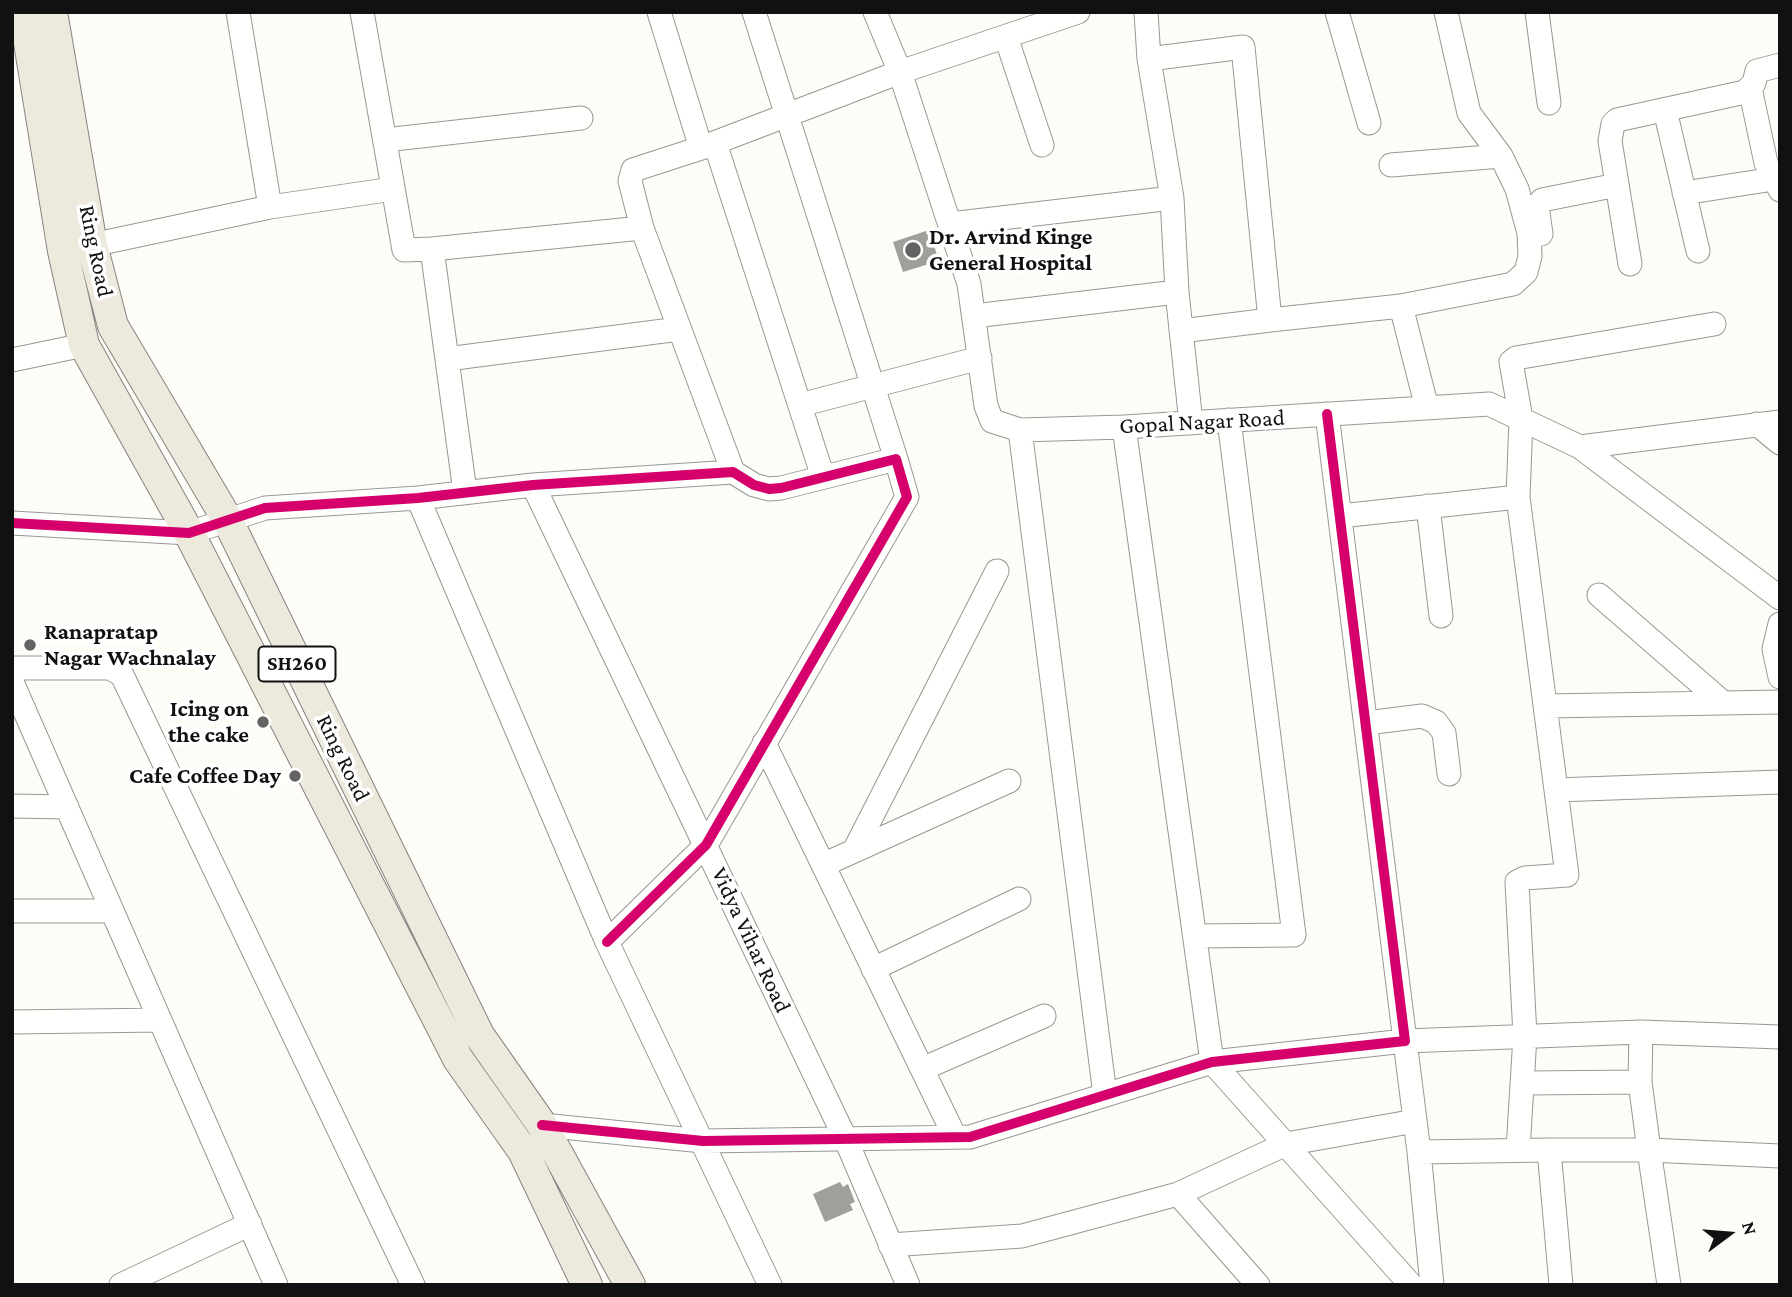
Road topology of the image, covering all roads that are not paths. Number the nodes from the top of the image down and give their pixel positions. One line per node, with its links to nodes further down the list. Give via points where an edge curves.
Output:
1 (23, 12): 48 (main road, Ring Road / SH260)
2 (51, 12): 36 (main road, Ring Road / SH260)
3 (238, 12): 33 (street)
4 (362, 12): 23 (street)
5 (659, 12): 25 (street)
6 (754, 12): 20 (street)
7 (874, 12): 16 (street, Gopal Nagar Road)
8 (1078, 12): 13 (street)
9 (1146, 12): 14 (street)
10 (1337, 12): 22 (street)
11 (1446, 12): 26 (street, via 1469,113)
12 (1536, 12): 18 (street)
13 (1006, 37): 16 (street); 24 (street)
14 (1149, 60): 32 (street); 44 (street, via 1243,47)
15 (1780, 65): 17 (street, via 1757,71)
16 (900, 72): 20 (street); 34 (street, Gopal Nagar Road)
17 (1750, 88): 19 (street); 28 (street, via 1766,163)
18 (1549, 103)
19 (1665, 110): 29 (street, via 1613,124 1610,141); 31 (street)
20 (788, 115): 25 (street); 52 (street)
21 (581, 118): 23 (street)
22 (1369, 123)
23 (385, 140): 30 (street)
24 (1042, 145)
25 (708, 146): 35 (street, via 633,170 630,181); 53 (street)
26 (1501, 156): 27 (street); 42 (street, via 1517,189 1529,233 1526,272 1513,284)
27 (1391, 165)
28 (1778, 182): 31 (street)
29 (1617, 185): 39 (street, via 1549,197 1537,206); 40 (street)
30 (393, 189): 33 (street); 37 (street, via 404,250)
31 (1684, 192): 38 (street)
32 (1172, 198): 34 (street); 41 (street)
33 (270, 207): 36 (street)
34 (950, 224): 43 (street, Gopal Nagar Road)
35 (642, 228): 37 (street); 46 (street)
36 (92, 245): 73 (main road, Ring Road / SH260, via 113,326)
37 (432, 249): 50 (street)
38 (1698, 251)
39 (1545, 262)
40 (1630, 264)
41 (1177, 292): 43 (street); 47 (street)
42 (1401, 306): 44 (street); 54 (street)
43 (974, 316): 49 (street, Gopal Nagar Road)
44 (1270, 320): 47 (street)
45 (1714, 324): 56 (street, via 1516,358 1510,367)
46 (680, 329): 50 (street); 65 (street)
47 (1181, 331): 58 (street)
48 (84, 345): 51 (street); 75 (main road, Ring Road / SH260)
49 (979, 358): 52 (street); 61 (street, Gopal Nagar Road, via 992,421)
50 (447, 359): 68 (street)
51 (12, 360)
52 (873, 385): 53 (street); 64 (street)
53 (800, 405): 66 (street)
54 (1427, 408): 55 (street, Gopal Nagar Road); 56 (street, Gopal Nagar Road, via 1489,404)
55 (1327, 414): 57 (street, Gopal Nagar Road); 72 (street)
56 (1521, 419): 63 (street, Gopal Nagar Road); 69 (street)
57 (1229, 420): 58 (street, Gopal Nagar Road); 101 (street, via 1294,935)
58 (1191, 423): 60 (street, Gopal Nagar Road)
59 (1768, 423): 62 (street); 63 (street)
60 (1124, 427): 61 (street, Gopal Nagar Road); 101 (street)
61 (1020, 430): 115 (street)
62 (1780, 443)
63 (1580, 447): 78 (street, Gopal Nagar Road)
64 (896, 459): 66 (street); 88 (street, via 907,497)
65 (733, 472): 66 (street, via 769,489); 67 (street)
66 (823, 477)
67 (533, 485): 68 (street); 95 (street, Vidya Vihar Road)
68 (465, 492): 70 (street)
69 (1518, 497): 71 (street); 86 (street)
70 (418, 498): 73 (street, via 265,508); 102 (street)
71 (1428, 506): 72 (street); 79 (street)
72 (1340, 516): 87 (street)
73 (227, 519): 75 (street); 117 (main road, Ring Road / SH260, via 479,1035)
74 (12, 523): 75 (street)
75 (189, 533): 133 (main road, Ring Road / SH260, via 458,1059 523,1151)
76 (997, 571): 96 (street)
77 (1599, 595): 84 (street)
78 (1780, 598)
79 (1441, 616)
80 (1780, 624): 82 (street, via 1774,649)
81 (12, 668): 132 (street, via 110,668 122,675)
82 (1780, 677)
83 (12, 682): 94 (street)
84 (1721, 701): 85 (street); 86 (street)
85 (1780, 702)
86 (1546, 706): 92 (street)
87 (1367, 723): 89 (street, via 1422,716 1436,723 1444,733); 110 (street)
88 (764, 743): 95 (street); 97 (street)
89 (1449, 774)
90 (1009, 781): 96 (street)
91 (1780, 782): 92 (street)
92 (1556, 790): 108 (street, via 1567,875 1525,878 1517,883)
93 (12, 806): 94 (street)
94 (67, 807): 100 (street)
95 (706, 845): 102 (street); 119 (street, Vidya Vihar Road)
96 (854, 851): 97 (street)
97 (823, 865): 103 (street)
98 (1019, 899): 103 (street)
99 (12, 911): 100 (street)
100 (113, 911): 105 (street)
101 (1195, 936): 111 (street)
102 (607, 942): 120 (street)
103 (873, 969): 112 (street)
104 (1044, 1016): 112 (street)
105 (160, 1020): 106 (street); 128 (street)
106 (12, 1022)
107 (1641, 1032): 108 (street); 109 (street); 113 (street)
108 (1525, 1036): 110 (street); 114 (street)
109 (1780, 1037)
110 (1405, 1041): 111 (street); 116 (street)
111 (1213, 1062): 115 (street); 121 (street)
112 (922, 1069): 118 (street)
113 (1640, 1082): 114 (street); 124 (street)
114 (1525, 1083): 122 (street)
115 (1105, 1095): 118 (street, via 970,1137)
116 (1415, 1121): 121 (street); 125 (street)
117 (542, 1125): 120 (street); 134 (main road, Ring Road / SH260)
118 (955, 1137): 119 (street)
119 (846, 1140): 120 (street); 129 (street, Vidya Vihar Road)
120 (703, 1141): 135 (street)
121 (1286, 1144): 127 (street); 138 (street)
122 (1518, 1150): 123 (street); 125 (street)
123 (1549, 1150): 124 (street); 140 (street)
124 (1649, 1150): 126 (street); 141 (street)
125 (1419, 1152): 139 (street)
126 (1780, 1156)
127 (1178, 1194): 129 (street, via 1022,1236); 137 (street)
128 (250, 1224): 130 (street); 131 (street)
129 (890, 1245): 136 (street, Vidya Vihar Road)
130 (135, 1282)
131 (276, 1285)
132 (413, 1285)
133 (587, 1285)
134 (630, 1285)
135 (770, 1285)
136 (908, 1285)
137 (1258, 1285)
138 (1411, 1285)
139 (1432, 1285)
140 (1561, 1285)
141 (1669, 1285)

